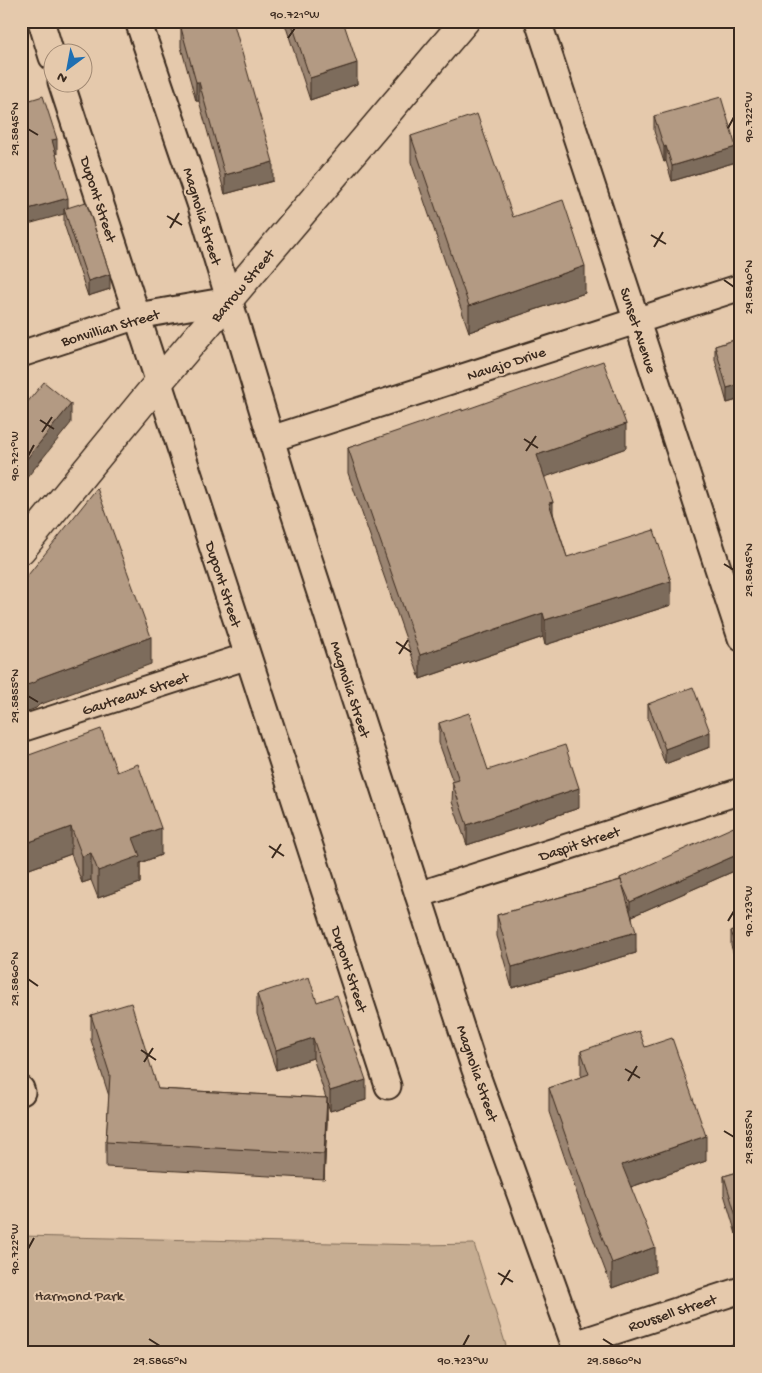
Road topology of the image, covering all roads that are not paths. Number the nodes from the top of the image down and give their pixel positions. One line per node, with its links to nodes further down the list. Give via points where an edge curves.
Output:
1 (41, 21): 5 (street)
2 (138, 21): 8 (street, Magnolia Street, via 201,206)
3 (464, 21): 8 (main road, Barrow Street)
4 (538, 21): 10 (street, Sunset Avenue)
5 (47, 42)
6 (64, 92): 9 (street, Dupont Street)
7 (741, 287): 10 (street, Navajo Drive)
8 (229, 300): 9 (street, Bonvillian Street); 12 (main road, Barrow Street); 13 (street, Magnolia Street)
9 (137, 316): 11 (street, Bonvillian Street); 12 (street, Dupont Street)
10 (636, 321): 13 (street, Navajo Drive); 15 (street, Sunset Avenue)
11 (21, 354)
12 (158, 383): 14 (main road, Barrow Street); 16 (street, Dupont Street)
13 (271, 439): 19 (street, Magnolia Street)
14 (21, 550)
15 (741, 638)
16 (248, 656): 17 (street, Gautreaux Street); 20 (street, Dupont Street)
17 (21, 729)
18 (741, 791): 19 (street, Daspit Street)
19 (418, 895): 22 (street, Magnolia Street, via 474,1067)
20 (388, 1086)
21 (741, 1290): 22 (street, Roussell Street)
22 (576, 1348)

